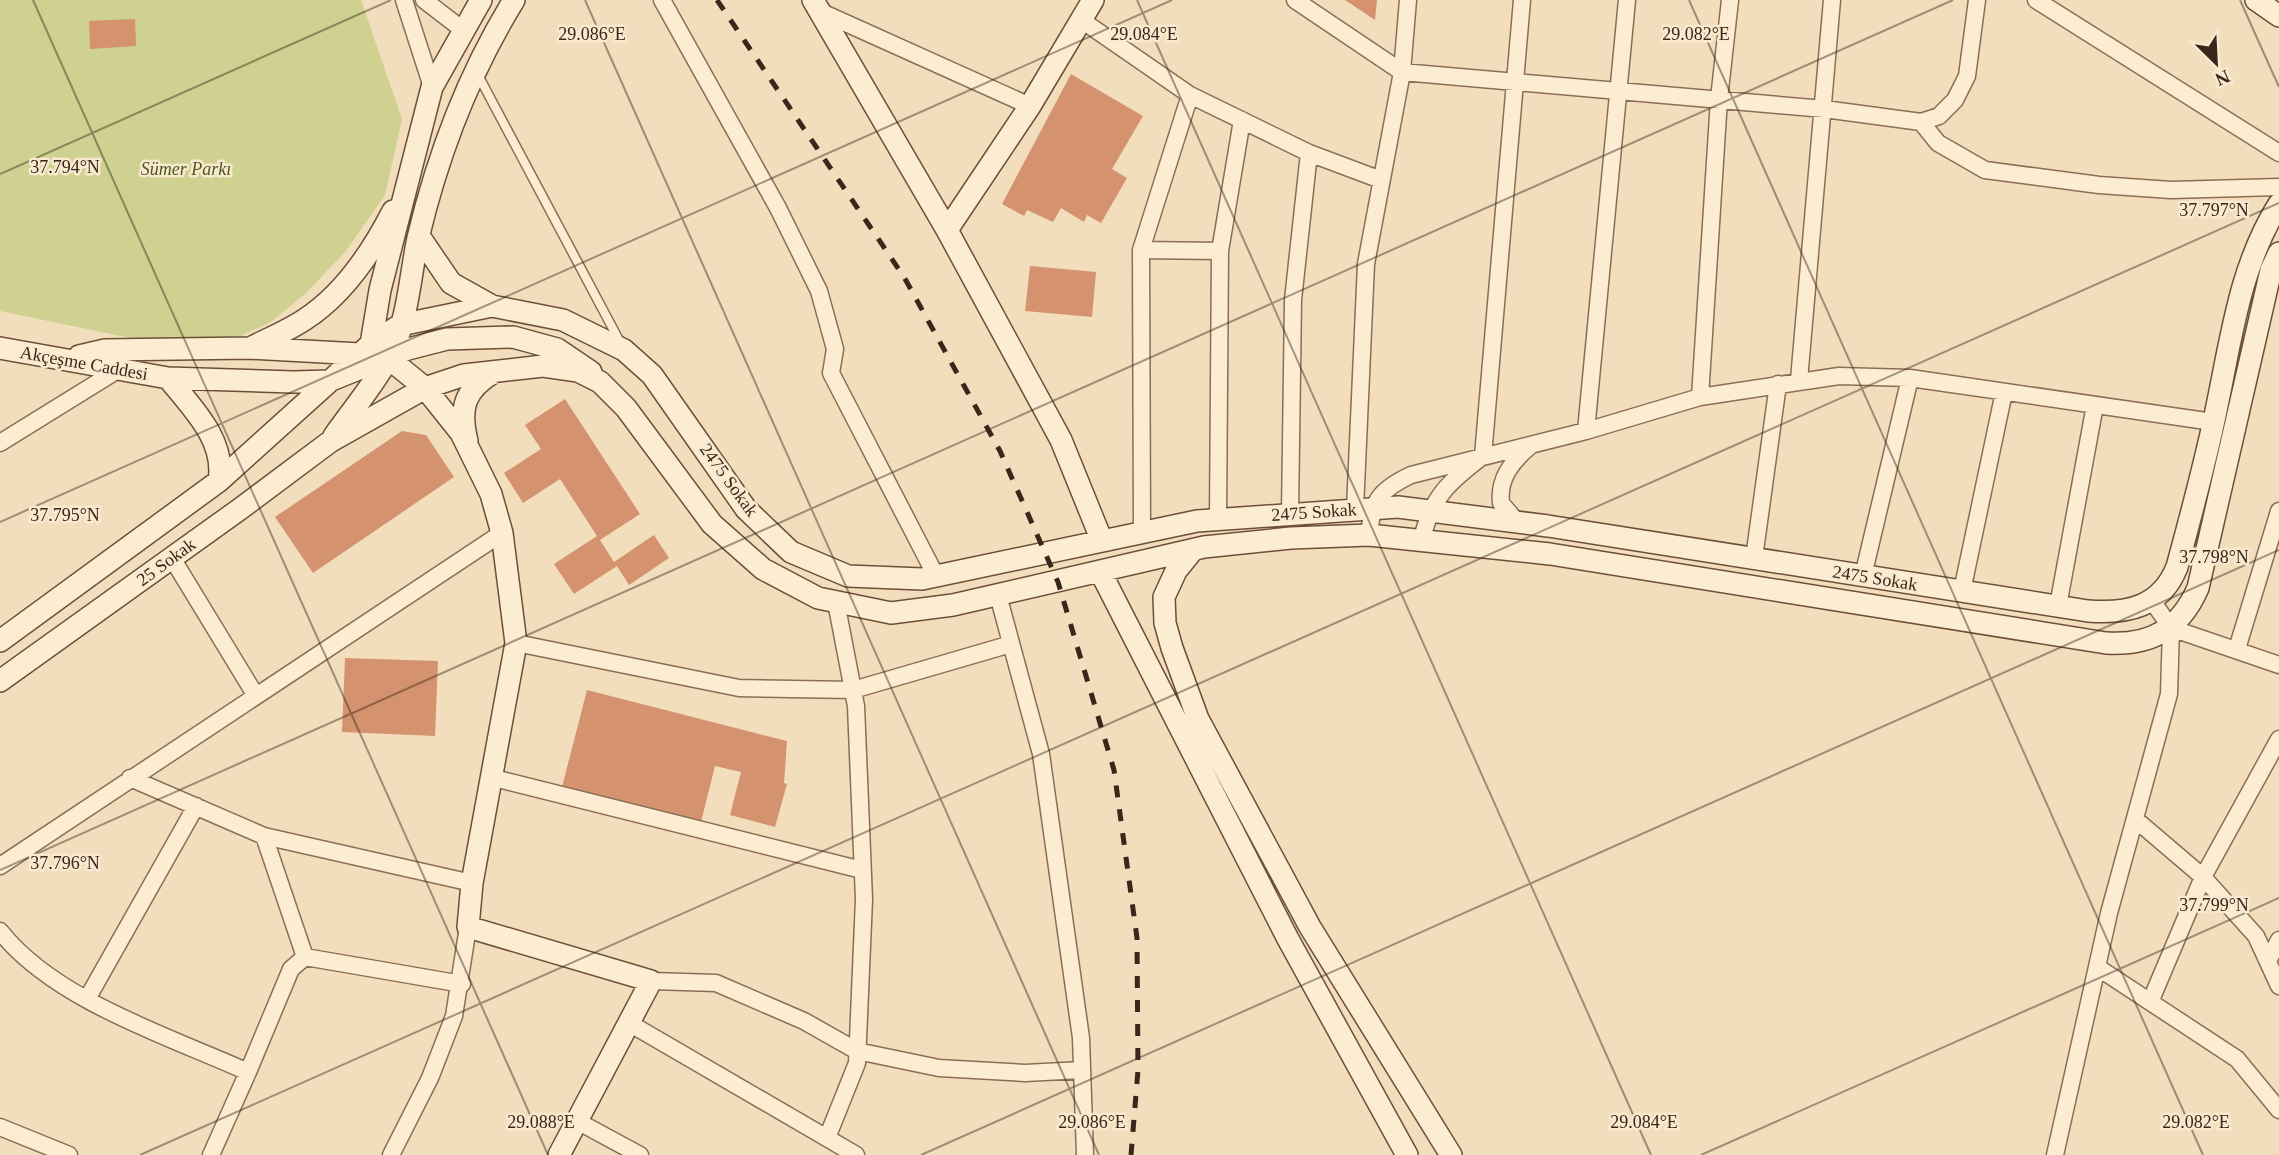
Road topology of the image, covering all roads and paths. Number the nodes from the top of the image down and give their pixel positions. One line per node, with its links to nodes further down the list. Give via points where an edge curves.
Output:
1 (404, 0): 21 (street)
2 (424, 0): 17 (street)
3 (481, 0): 17 (main road)
4 (514, 0): 18 (main road)
5 (662, 0): 83 (street, via 819,291 835,349 831,373)
6 (1093, 0): 16 (main road)
7 (1294, 0): 19 (street)
8 (1408, 0): 19 (street)
9 (1522, 0): 20 (street)
10 (1627, 0): 22 (street)
11 (1730, 0): 24 (street)
12 (1832, 0): 26 (street)
13 (1977, 0): 28 (street, via 1967,76 1955,100 1939,116)
14 (2036, 0): 30 (street)
15 (816, 5): 25 (street); 35 (main road)
16 (1080, 19): 23 (street); 25 (main road)
17 (463, 30): 21 (main road)
18 (475, 69): 36 (main road, via 456,113); 45 (lane)
19 (1402, 72): 20 (street); 31 (street)
20 (1514, 81): 22 (street); 66 (street)
21 (432, 87): 32 (main road)
22 (1618, 90): 24 (street); 61 (street)
23 (1190, 95): 27 (street); 37 (street)
24 (1719, 99): 26 (street); 58 (street)
25 (1030, 106): 35 (main road)
26 (1824, 109): 28 (street); 52 (street)
27 (1242, 120): 29 (street); 38 (street)
28 (1921, 122): 33 (street, via 1938,143 1984,170 2171,190)
29 (1310, 153): 31 (street); 71 (street, via 1293,300)
30 (2279, 153)
31 (1381, 180): 68 (street, via 1366,264)
32 (408, 181): 43 (main road, via 362,262 331,299 303,320); 44 (main road)
33 (2279, 187)
34 (2279, 204): 60 (main road, via 2262,232 2236,305)
35 (947, 230): 78 (main road, via 1061,440)
36 (419, 236): 40 (main road, via 451,283); 41 (main road)
37 (1141, 250): 38 (street); 75 (street)
38 (1220, 251): 72 (street)
39 (2279, 253): 90 (main road, 2475 Sokak, via 2241,390 2198,588)
40 (492, 306): 41 (main road, 2475 Sokak); 45 (main road, 2475 Sokak, via 563,320)
41 (400, 325): 44 (main road, 2475 Sokak); 46 (main road)
42 (0, 348): 47 (main road, Akçeşme Caddesi)
43 (249, 348): 44 (main road); 47 (main road, via 105,350)
44 (365, 349): 46 (main road); 53 (main road, 2475 Sokak)
45 (624, 350): 83 (main road, 2475 Sokak, via 652,375 746,509 791,552 848,576)
46 (389, 356): 53 (main road); 54 (main road, via 447,340 513,337 557,349 588,369); 56 (main road); 62 (main road)
47 (67, 359): 48 (main road, Akçeşme Caddesi)
48 (121, 368): 50 (main road, Akçeşme Caddesi); 63 (street)
49 (498, 369): 54 (main road, 2475 Sokak, via 543,366 578,371); 56 (main road, 2475 Sokak); 65 (main road, via 465,397 462,421)
50 (168, 378): 53 (main road, Akçeşme Caddesi); 67 (main road, via 219,450)
51 (1910, 378): 52 (street); 57 (street); 84 (street)
52 (1799, 380): 55 (street)
53 (329, 381): 67 (main road, 2475 Sokak)
54 (600, 383): 87 (main road, 2475 Sokak, via 626,408 712,524 763,569 818,598)
55 (1778, 384): 58 (street); 81 (street)
56 (425, 388): 62 (main road, 2475 Sokak); 65 (main road)
57 (2004, 392): 59 (street); 85 (street)
58 (1700, 397): 61 (street)
59 (2095, 404): 60 (street); 89 (street)
60 (2214, 422): 88 (main road, via 2177,567 2167,588)
61 (1586, 431): 64 (street)
62 (331, 441): 80 (main road, 25 Sokak)
63 (0, 443)
64 (1532, 444): 66 (street); 73 (street, via 1514,461 1502,485 1501,503)
65 (468, 446): 74 (main road, via 491,494)
66 (1483, 456): 68 (street, via 1411,475); 69 (street, via 1453,481)
67 (219, 481): 91 (main road, 25 Sokak)
68 (1364, 508): 69 (main road, 2475 Sokak); 71 (main road, 2475 Sokak); 76 (street)
69 (1429, 510): 73 (main road, 2475 Sokak); 77 (street)
70 (2279, 511): 94 (street)
71 (1290, 513): 72 (main road, 2475 Sokak)
72 (1219, 519): 75 (main road, 2475 Sokak)
73 (1517, 522): 81 (main road, 2475 Sokak)
74 (502, 533): 92 (main road); 98 (street)
75 (1142, 533): 78 (main road, 2475 Sokak)
76 (1369, 535): 77 (main road, 2475 Sokak); 79 (main road, 2475 Sokak, via 1291,538)
77 (1422, 539): 90 (main road, 2475 Sokak, via 1550,554 2106,643 2140,642)
78 (1102, 541): 83 (main road, 2475 Sokak)
79 (1193, 550): 82 (main road, 2475 Sokak); 136 (main road, via 1164,597 1165,623 1198,719 1310,927)
80 (172, 558): 96 (main road, 25 Sokak); 98 (street)
81 (1754, 558): 84 (main road, 2475 Sokak)
82 (1100, 571): 86 (main road, 2475 Sokak); 135 (main road, via 1288,939)
83 (936, 576)
84 (1863, 576): 85 (main road, 2475 Sokak)
85 (1962, 591): 89 (main road, 2475 Sokak)
86 (998, 595): 87 (main road, 2475 Sokak, via 891,613); 93 (street)
87 (836, 602): 97 (street)
88 (2152, 602): 89 (main road, 2475 Sokak, via 2113,611); 90 (street)
89 (2058, 606)
90 (2171, 628): 94 (street); 103 (street, via 2169,694)
91 (0, 641)
92 (516, 642): 97 (street, via 739,688); 101 (main road)
93 (1011, 644): 97 (street); 122 (street, via 1041,754 1082,1038)
94 (2237, 649): 95 (street)
95 (2279, 665)
96 (0, 681)
97 (853, 690): 106 (street)
98 (256, 696): 100 (street)
99 (2279, 739): 107 (street)
100 (130, 778): 102 (street); 105 (street)
101 (494, 778): 106 (street); 108 (main road)
102 (196, 806): 104 (street); 118 (street)
103 (2135, 820): 107 (street); 114 (street)
104 (264, 836): 108 (street); 112 (street)
105 (0, 866)
106 (862, 870): 121 (street)
107 (2203, 877): 113 (street, via 2256,936); 119 (street)
108 (472, 883): 109 (main road)
109 (468, 927): 115 (main road); 116 (street)
110 (0, 931): 118 (street, via 16,952 70,992)
111 (2279, 940): 113 (street)
112 (305, 957): 116 (street); 123 (street, via 291,969)
113 (2268, 961): 117 (street)
114 (2097, 967): 119 (street); 137 (street)
115 (650, 981): 120 (main road); 121 (street, via 716,983 804,1021)
116 (461, 984): 130 (street, via 443,1049)
117 (2279, 986)
118 (87, 999): 123 (street)
119 (2151, 1000): 124 (street, via 2237,1059)
120 (629, 1023): 125 (main road); 127 (street)
121 (858, 1051): 122 (street, via 939,1068 1025,1073); 127 (street)
122 (1082, 1070): 134 (street)
123 (248, 1072): 129 (street)
124 (2279, 1110)
125 (577, 1121): 131 (main road); 132 (street)
126 (0, 1127): 128 (street)
127 (827, 1138): 133 (street)
128 (69, 1155)
129 (211, 1155)
130 (391, 1155)
131 (559, 1155)
132 (640, 1155)
133 (856, 1155)
134 (1085, 1155)
135 (1407, 1155)
136 (1451, 1155)
137 (2055, 1155)

